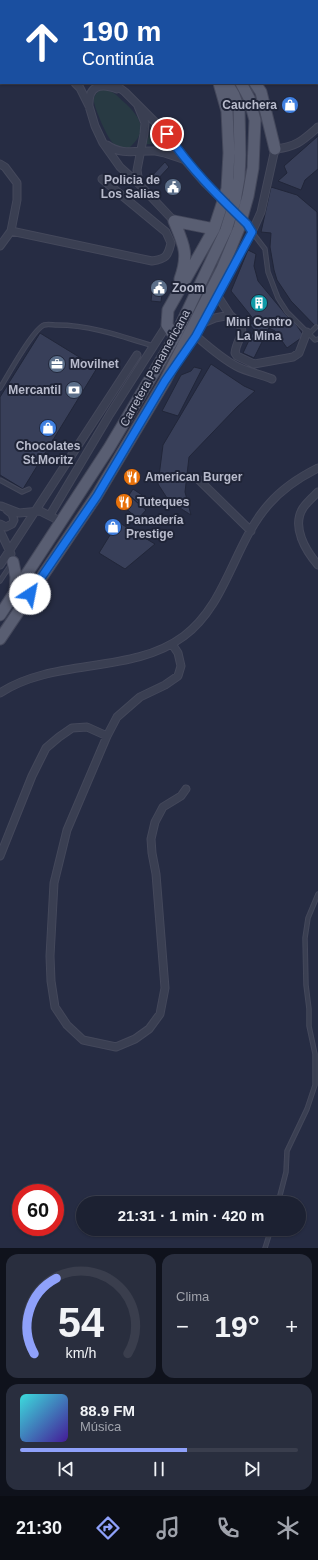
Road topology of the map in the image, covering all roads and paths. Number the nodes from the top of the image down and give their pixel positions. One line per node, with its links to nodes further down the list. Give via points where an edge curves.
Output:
1 (76, 84): 9 (street)
2 (114, 84): 7 (street)
3 (219, 84): 19 (main road, via 227,111 229,153 227,189)
4 (228, 84): 31 (main road, Carretera Panamericana, via 238,109 240,155 235,201 226,230)
5 (242, 84): 36 (main road, Carretera Panamericana, via 249,98 255,120 254,153 248,196 239,228 222,269)
6 (257, 84): 12 (main road, via 261,92)
7 (125, 92): 8 (street); 9 (street, via 103,85 97,86 88,99)
8 (137, 103): 13 (street, via 145,123); 14 (street, via 167,134)
9 (89, 106): 11 (street)
10 (318, 127): 12 (street, via 290,148)
11 (103, 143): 13 (street, via 120,152); 17 (street, via 120,167)
12 (275, 148): 21 (street, via 261,212)
13 (140, 152): 14 (street, via 156,151); 17 (street, via 137,170)
14 (185, 160): 21 (street, bridge)
15 (0, 164): 20 (street, via 17,183 17,200)
16 (102, 179): 20 (street, via 166,232 171,243 169,253 162,260 152,262)
17 (139, 184): 18 (street)
18 (174, 222): 19 (main road); 24 (main road, via 185,249 184,267)
19 (214, 229): 24 (main road)
20 (11, 231): 22 (street)
21 (252, 232): 23 (street); 29 (lane, via 265,249 268,272 278,298 287,312)
22 (0, 246)
23 (217, 295): 25 (street); 26 (street)
24 (168, 310): 27 (main road)
25 (230, 315): 26 (street); 29 (street, via 242,329 235,353 254,364 293,357 299,353)
26 (203, 322): 30 (street)
27 (167, 324): 31 (main road); 33 (street)
28 (316, 327): 29 (lane)
29 (308, 333): 32 (lane, via 315,340)
30 (196, 336): 35 (street, via 216,354 233,364); 36 (main road)
31 (174, 337): 46 (main road, Carretera Panamericana, via 109,448)
32 (318, 339)
33 (153, 346): 37 (lane, via 93,328 73,325 44,326 37,331); 45 (street)
34 (136, 355): 44 (street)
35 (272, 379)
36 (165, 381): 56 (main road, Carretera Panamericana, via 97,496)
37 (0, 388)
38 (318, 468): 49 (street, via 278,495)
39 (196, 477): 49 (street)
40 (0, 480): 41 (lane, via 22,492)
41 (29, 489)
42 (318, 492): 52 (street, via 303,509 298,522 305,548)
43 (1, 505): 44 (street, via 19,513); 47 (street, via 12,514 14,520 6,527)
44 (35, 511): 45 (street); 50 (street)
45 (50, 515): 46 (street)
46 (60, 521): 54 (main road, Carretera Panamericana)
47 (0, 524)
48 (0, 531): 50 (street)
49 (251, 531): 57 (street, via 207,612 195,627)
50 (11, 556): 51 (street); 53 (lane); 54 (main road, via 16,577)
51 (0, 565)
52 (318, 565)
53 (0, 581)
54 (15, 593): 55 (main road, Carretera Panamericana)
55 (0, 615)
56 (0, 638)
57 (172, 644): 58 (street, via 150,654 47,674 16,684); 59 (street, via 178,653 181,666 178,676 140,697 117,717)
58 (0, 693)
59 (107, 736): 60 (street, via 68,830 54,882 50,956 55,1007 67,1025 83,1040 116,1047 135,1039 149,1029 160,1014 165,988 151,839 155,822 163,807 181,796); 61 (street, via 87,728 72,728 46,748)
60 (186, 789)
61 (0, 856)
62 (318, 894): 63 (lane, via 308,918 305,938 306,985 309,1026 315,1054 315,1085 307,1109 287,1151 286,1172)
63 (280, 1196)
64 (269, 1236): 65 (lane)
65 (265, 1248)

